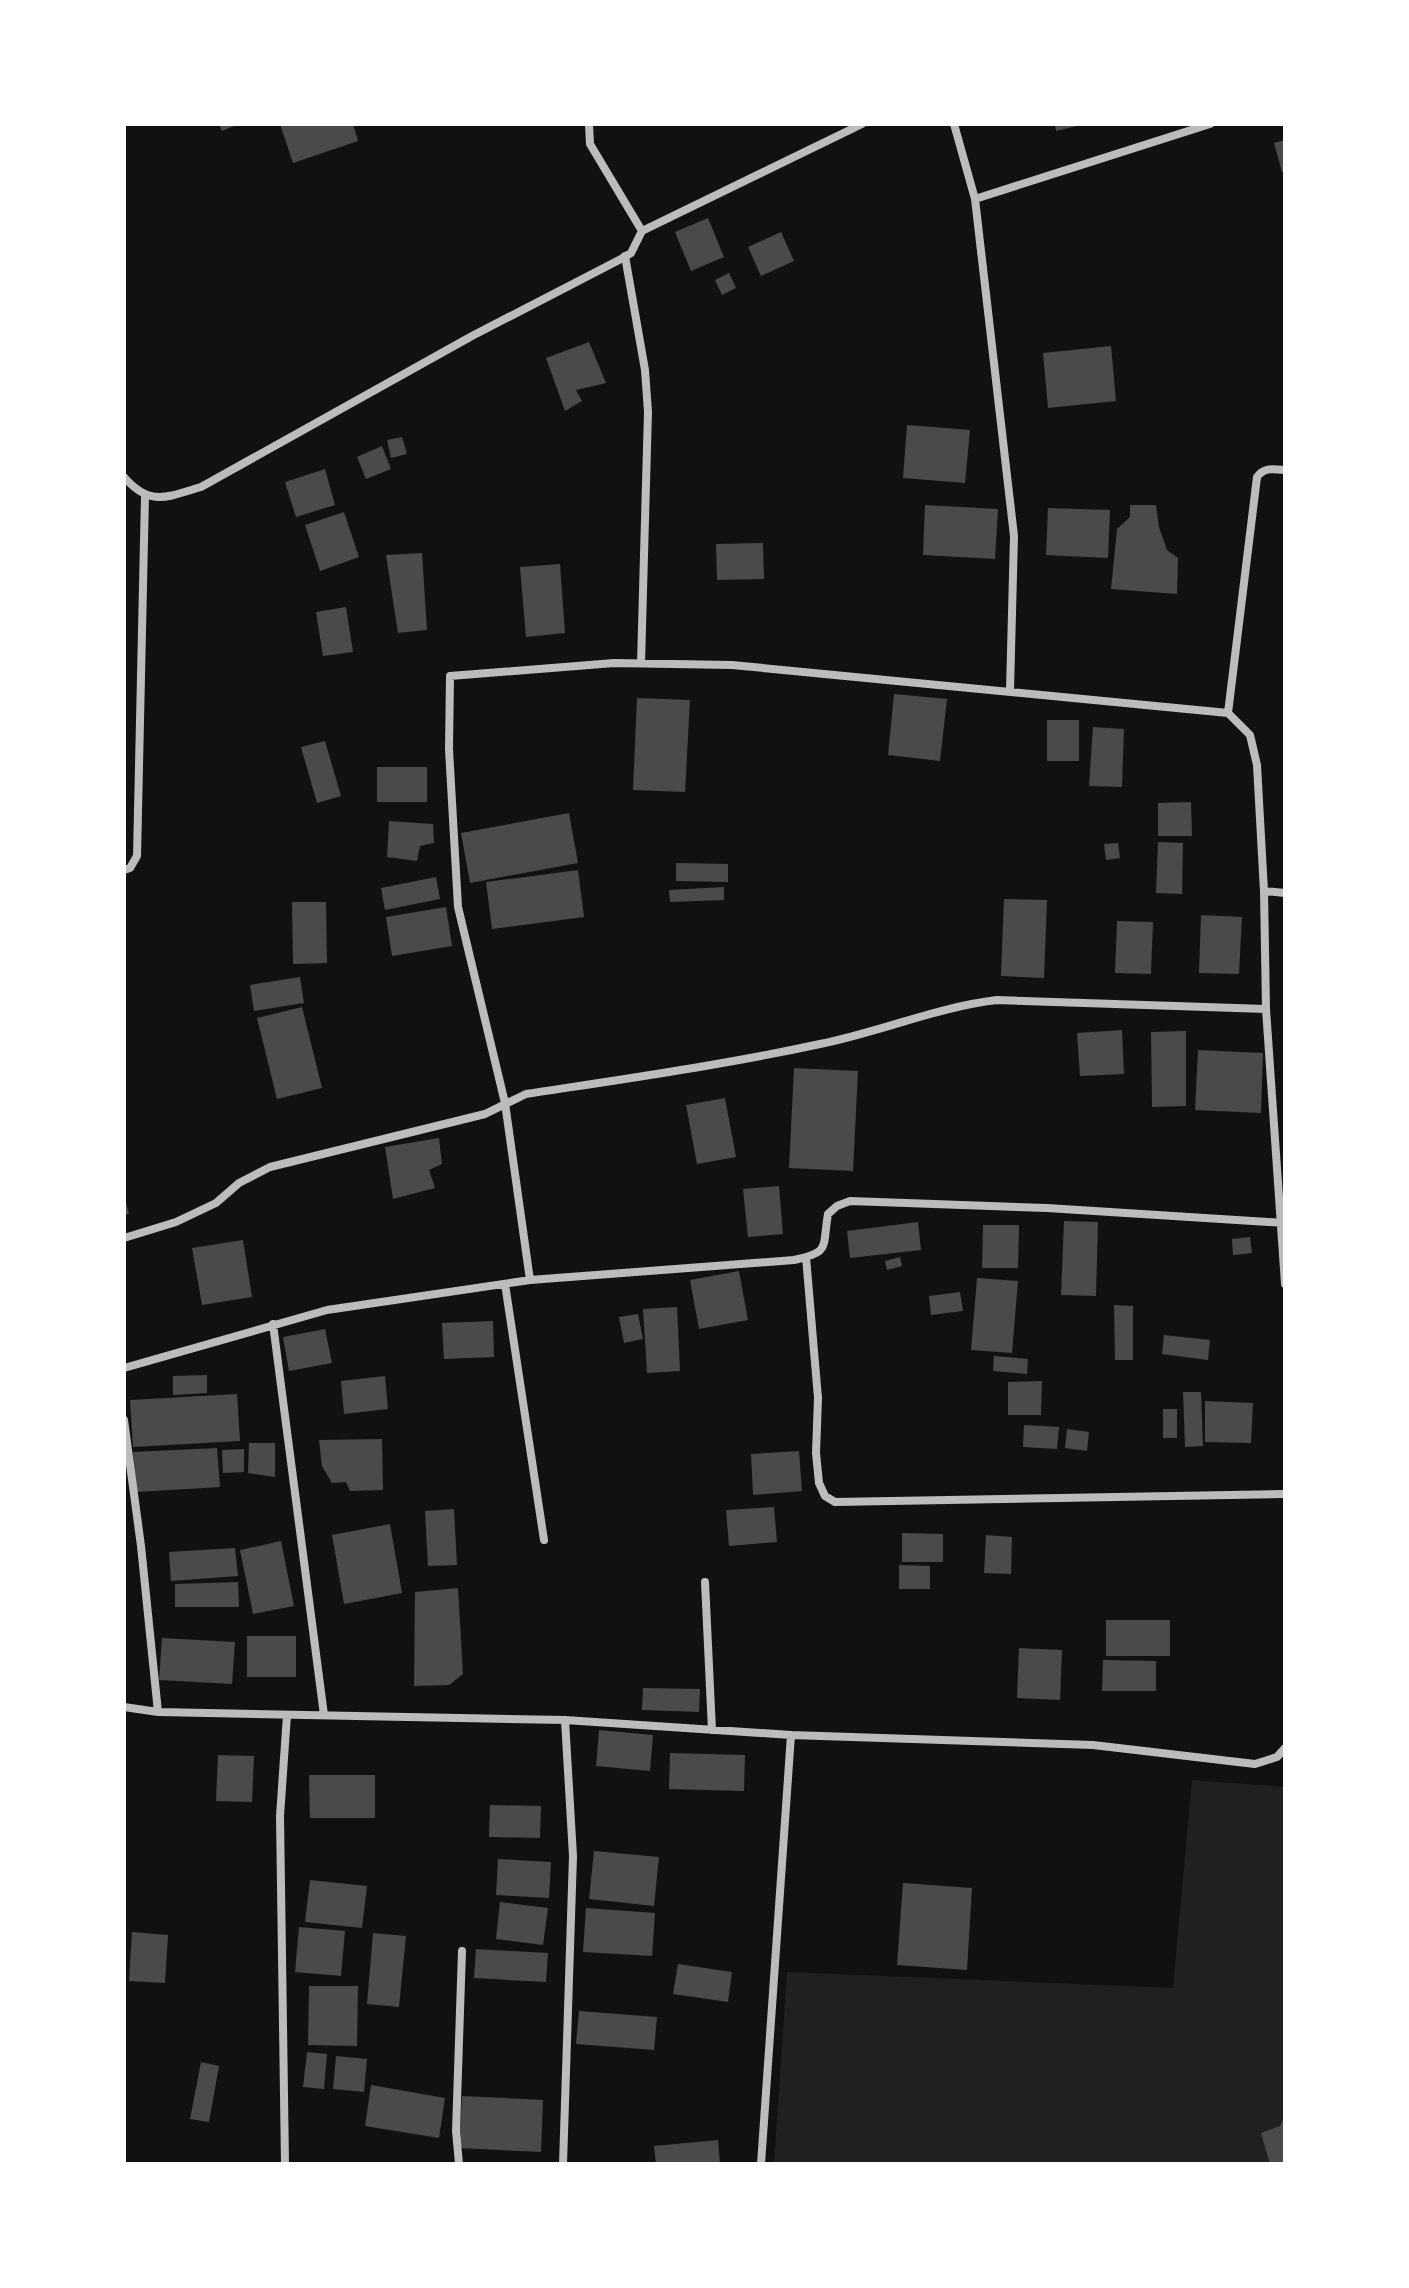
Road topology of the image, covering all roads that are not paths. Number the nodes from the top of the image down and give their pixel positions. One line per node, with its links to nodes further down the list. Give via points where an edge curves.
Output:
1 (589, 124): 6 (street, via 590,144)
2 (862, 124): 6 (street)
3 (954, 124): 5 (street)
4 (1210, 124): 5 (street)
5 (975, 199): 12 (street, via 1014,536)
6 (642, 231): 7 (street)
7 (625, 256): 10 (street, via 201,487 165,498); 11 (street, via 648,412)
8 (1285, 470): 13 (street, via 1268,469 1257,477)
9 (124, 477): 10 (street)
10 (145, 496): 14 (street, via 137,856)
11 (641, 663): 12 (street, via 732,665); 18 (street, via 450,676 458,907)
12 (1010, 690): 13 (street)
13 (1228, 713): 15 (street, via 1250,735 1257,765)
14 (124, 870)
15 (1264, 891): 16 (street); 17 (street)
16 (1285, 893)
17 (1266, 1009): 18 (street, via 997,1000 964,1004 819,1044 526,1094); 19 (street)
18 (505, 1103): 20 (street, via 485,1114 270,1167 202,1210); 22 (street)
19 (1283, 1223): 21 (street, via 850,1201 828,1214 824,1248); 24 (street)
20 (124, 1238)
21 (806, 1257): 22 (street); 28 (street, via 819,1483 835,1502)
22 (530, 1280): 23 (street)
23 (505, 1284): 25 (street, via 327,1310); 29 (street)
24 (1285, 1284)
25 (273, 1324): 26 (street); 34 (street)
26 (124, 1368)
27 (124, 1420): 32 (street)
28 (1285, 1494)
29 (544, 1540)
30 (705, 1582): 36 (street)
31 (124, 1707): 32 (street)
32 (158, 1712): 33 (street)
33 (287, 1715): 34 (street); 40 (street, via 280,1816)
34 (324, 1715): 35 (street)
35 (565, 1720): 36 (street); 42 (street, via 573,1856)
36 (712, 1730): 37 (street)
37 (791, 1735): 38 (street, via 1093,1745 1255,1764 1277,1757); 43 (street)
38 (1285, 1748)
39 (462, 1951): 41 (street)
40 (285, 2164)
41 (459, 2164)
42 (563, 2164)
43 (761, 2164)

